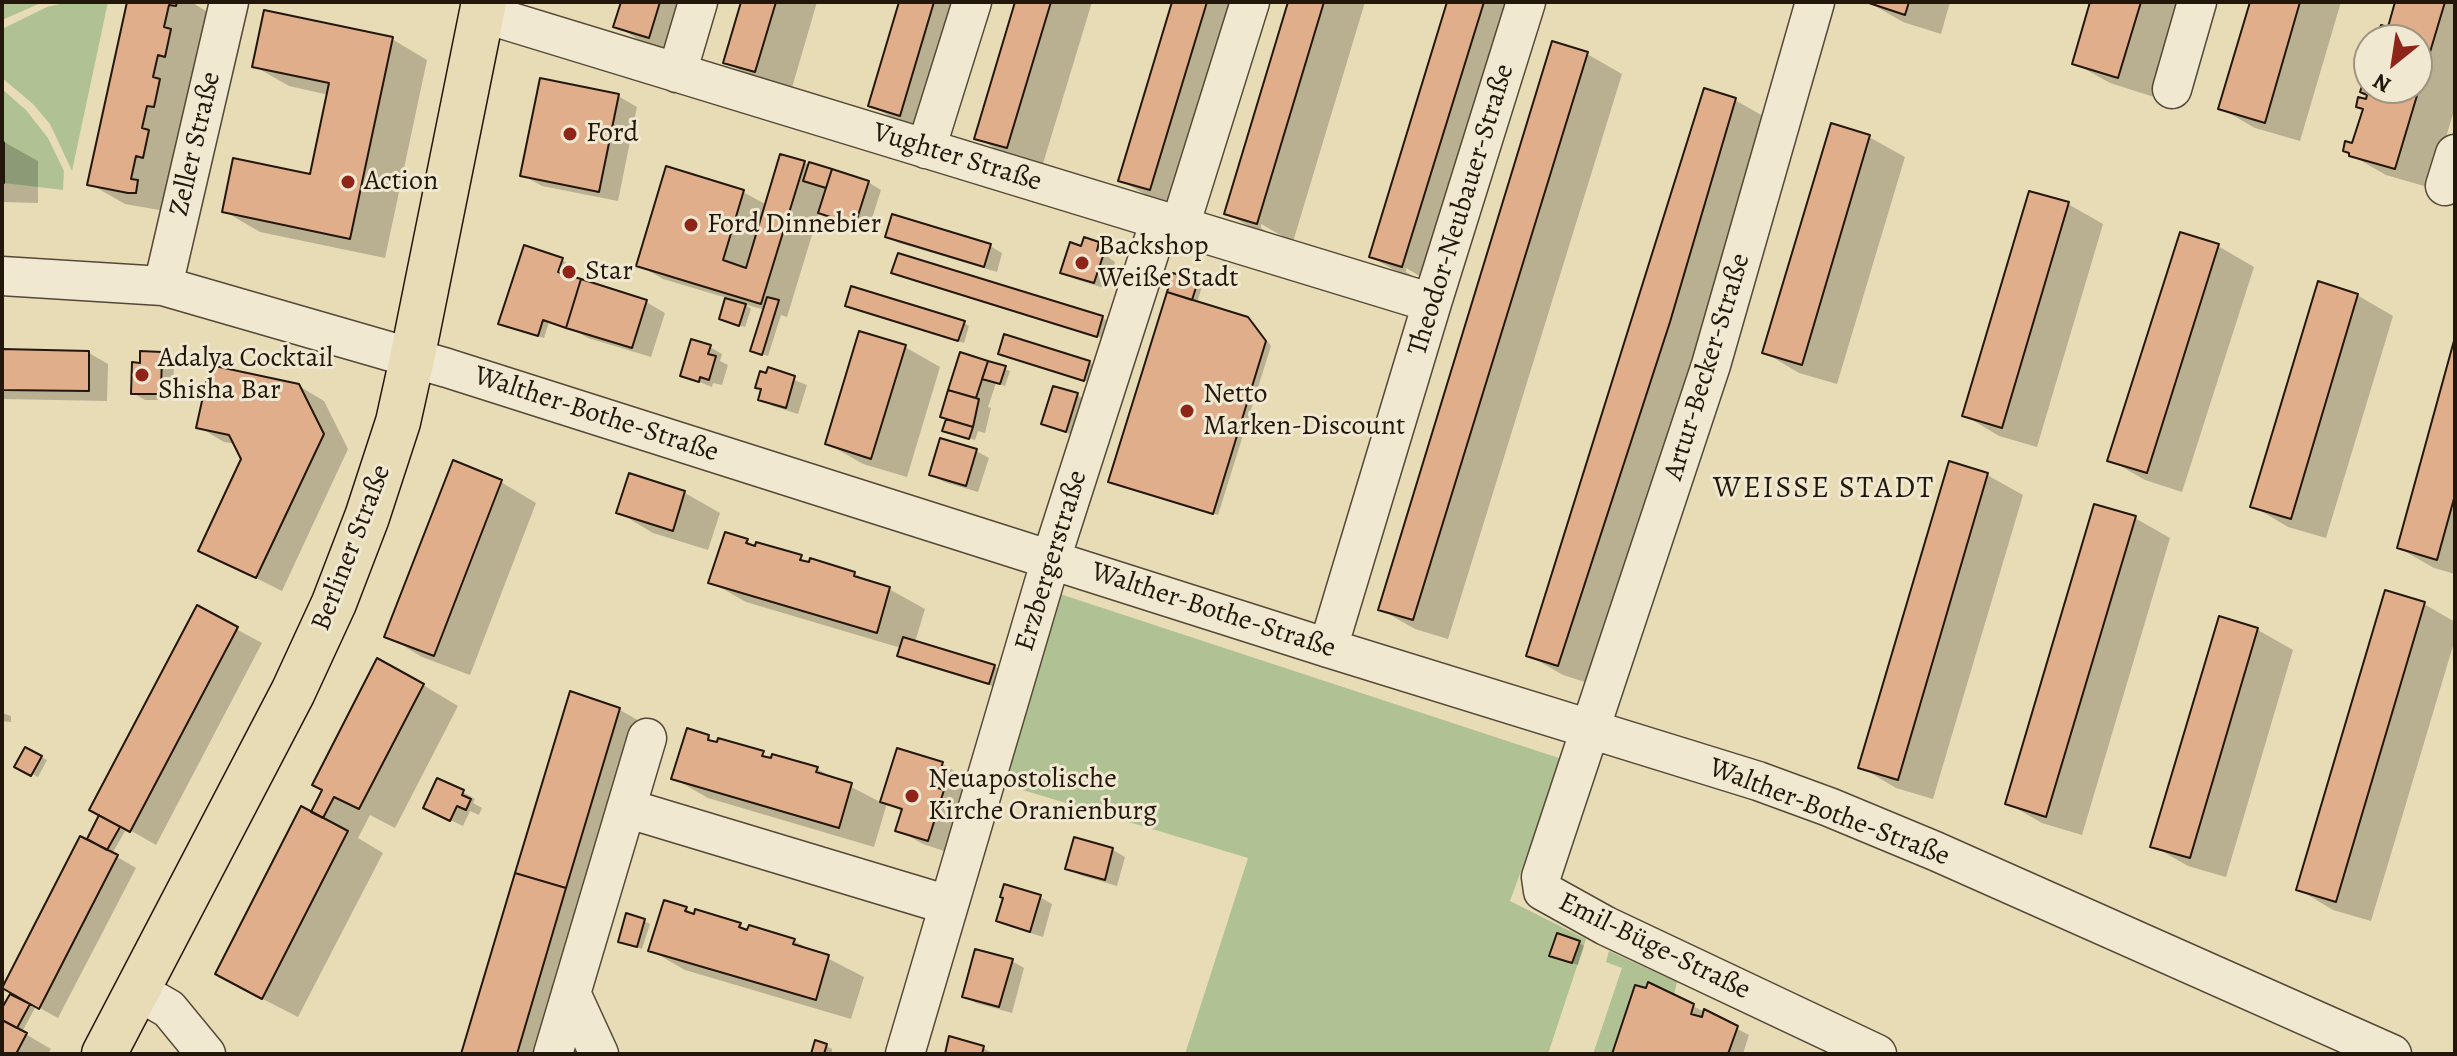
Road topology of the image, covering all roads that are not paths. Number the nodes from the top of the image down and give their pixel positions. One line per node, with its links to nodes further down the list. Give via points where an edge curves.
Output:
1 (229, 2): 14 (street, Zeller Straße)
2 (698, 2): 9 (street)
3 (972, 2): 11 (street)
4 (1250, 2): 12 (street, Erzbergerstraße)
5 (1526, 2): 15 (street, Theodor-Neubauer-Straße)
6 (1815, 2): 19 (street, Artur-Becker-Straße, via 1711,365)
7 (2197, 2): 10 (street)
8 (483, 7): 9 (street, Vughter Straße); 16 (main road, Berliner Straße)
9 (677, 73): 11 (street, Vughter Straße)
10 (2172, 89)
11 (926, 149): 12 (street, Vughter Straße)
12 (1170, 223): 15 (street, Vughter Straße); 17 (street, Erzbergerstraße)
13 (2, 276): 14 (street, Walther-Bothe-Straße)
14 (163, 286): 16 (street, Walther-Bothe-Straße)
15 (1432, 303): 18 (street, Theodor-Neubauer-Straße)
16 (412, 359): 17 (street, Walther-Bothe-Straße); 23 (main road, Berliner Straße, via 398,422 334,603)
17 (1051, 559): 18 (street, Walther-Bothe-Straße); 22 (street, Erzbergerstraße)
18 (1328, 648): 19 (street, Walther-Bothe-Straße)
19 (1590, 728): 30 (street, Emil-Büge-Straße, via 1541,877 1543,891); 31 (street, Walther-Bothe-Straße, via 1829,807)
20 (647, 738): 21 (street)
21 (626, 808): 22 (street); 24 (street)
22 (948, 905): 29 (street, Erzbergerstraße)
23 (138, 991): 25 (main road, Berliner Straße); 26 (street, via 169,1009)
24 (571, 993): 27 (street); 28 (street)
25 (104, 1054)
26 (206, 1054)
27 (553, 1054)
28 (599, 1054)
29 (905, 1054)
30 (1877, 1054)
31 (2392, 1054)

